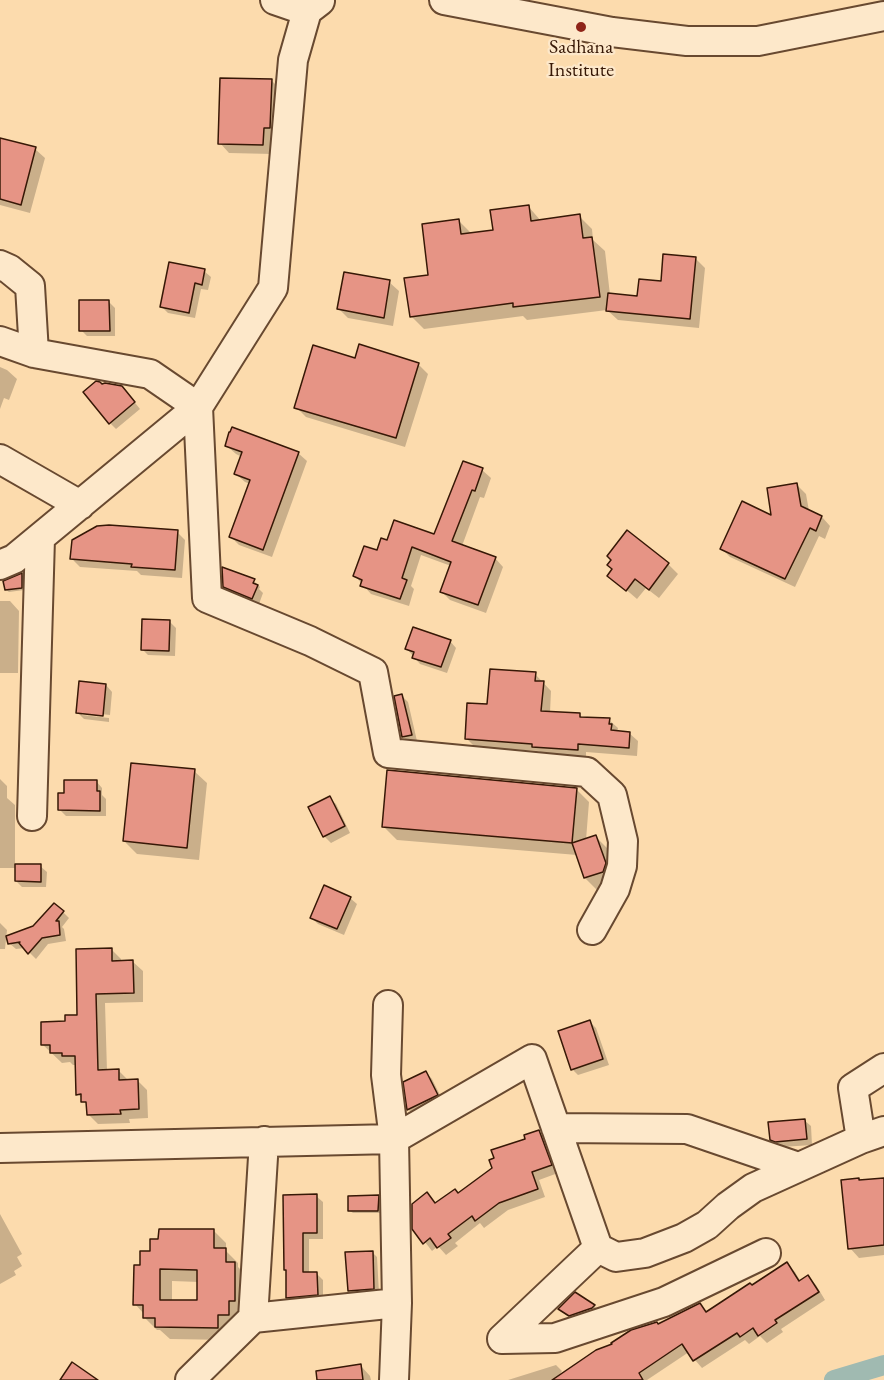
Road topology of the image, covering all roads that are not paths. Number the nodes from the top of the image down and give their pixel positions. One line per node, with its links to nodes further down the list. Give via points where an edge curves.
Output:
1 (275, 0): 3 (street)
2 (444, 0): 4 (street, via 612,32 687,41 758,41)
3 (312, 4): 8 (street, via 293,60 273,288)
4 (884, 16)
5 (0, 265): 7 (street, via 30,286)
6 (0, 341): 7 (street)
7 (34, 353): 8 (street, via 150,374)
8 (198, 407): 10 (street); 14 (street, via 207,598 373,672 388,753 587,771 612,795 622,841 622,866 615,889)
9 (0, 459): 10 (street)
10 (80, 505): 11 (street)
11 (40, 538): 12 (street); 13 (street)
12 (0, 565)
13 (32, 816)
14 (592, 930)
15 (388, 1005): 19 (street, via 386,1075)
16 (884, 1068): 18 (street, via 854,1088)
17 (556, 1128): 19 (street, via 532,1059); 22 (street, via 687,1129); 23 (street)
18 (872, 1135): 22 (street)
19 (394, 1139): 20 (street); 25 (street)
20 (264, 1141): 21 (street); 26 (street)
21 (0, 1148)
22 (798, 1167): 23 (street, via 753,1188 684,1238 645,1253 616,1257)
23 (598, 1248): 24 (street, via 502,1339 555,1338 664,1302)
24 (766, 1253)
25 (397, 1303): 26 (street); 28 (street)
26 (253, 1318): 27 (street)
27 (190, 1380)
28 (394, 1380)

